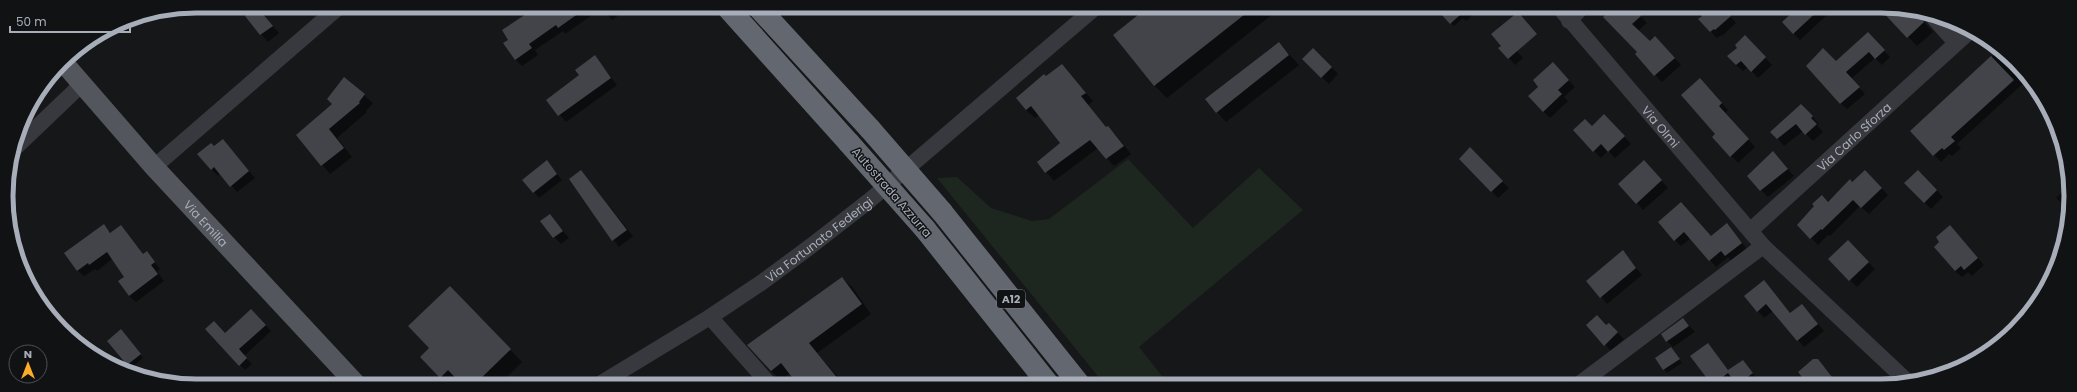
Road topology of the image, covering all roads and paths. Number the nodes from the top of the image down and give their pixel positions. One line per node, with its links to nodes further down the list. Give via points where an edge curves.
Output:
1 (332, 13): 14 (street)
2 (732, 13): 22 (highway, Autostrada Azzurra / A12, bridge, via 924,229)
3 (764, 13): 23 (highway, Autostrada Azzurra / A12, bridge, via 942,212)
4 (1089, 13): 17 (street, Via Fortunato Federigi, via 870,200 762,283)
5 (1563, 13): 7 (street, Via Olmi)
6 (1576, 13): 7 (street)
7 (1569, 21): 15 (street, Via Olmi)
8 (1938, 22): 10 (street)
9 (1966, 34): 10 (street, Via Carlo Sforza)
10 (1956, 43): 15 (street, Via Carlo Sforza)
11 (67, 67): 12 (main road, Via Emilia)
12 (82, 84): 13 (street); 14 (main road, Via Emilia)
13 (21, 142)
14 (154, 167): 19 (main road, Via Emilia)
15 (1751, 230): 16 (street, Via Olmi)
16 (1763, 246): 18 (street, Via Olmi); 24 (street)
17 (710, 317): 20 (street, Via Fortunato Federigi); 21 (street)
18 (1903, 377)
19 (352, 379)
20 (608, 379)
21 (765, 379)
22 (1045, 379)
23 (1075, 379)
24 (1586, 379)

